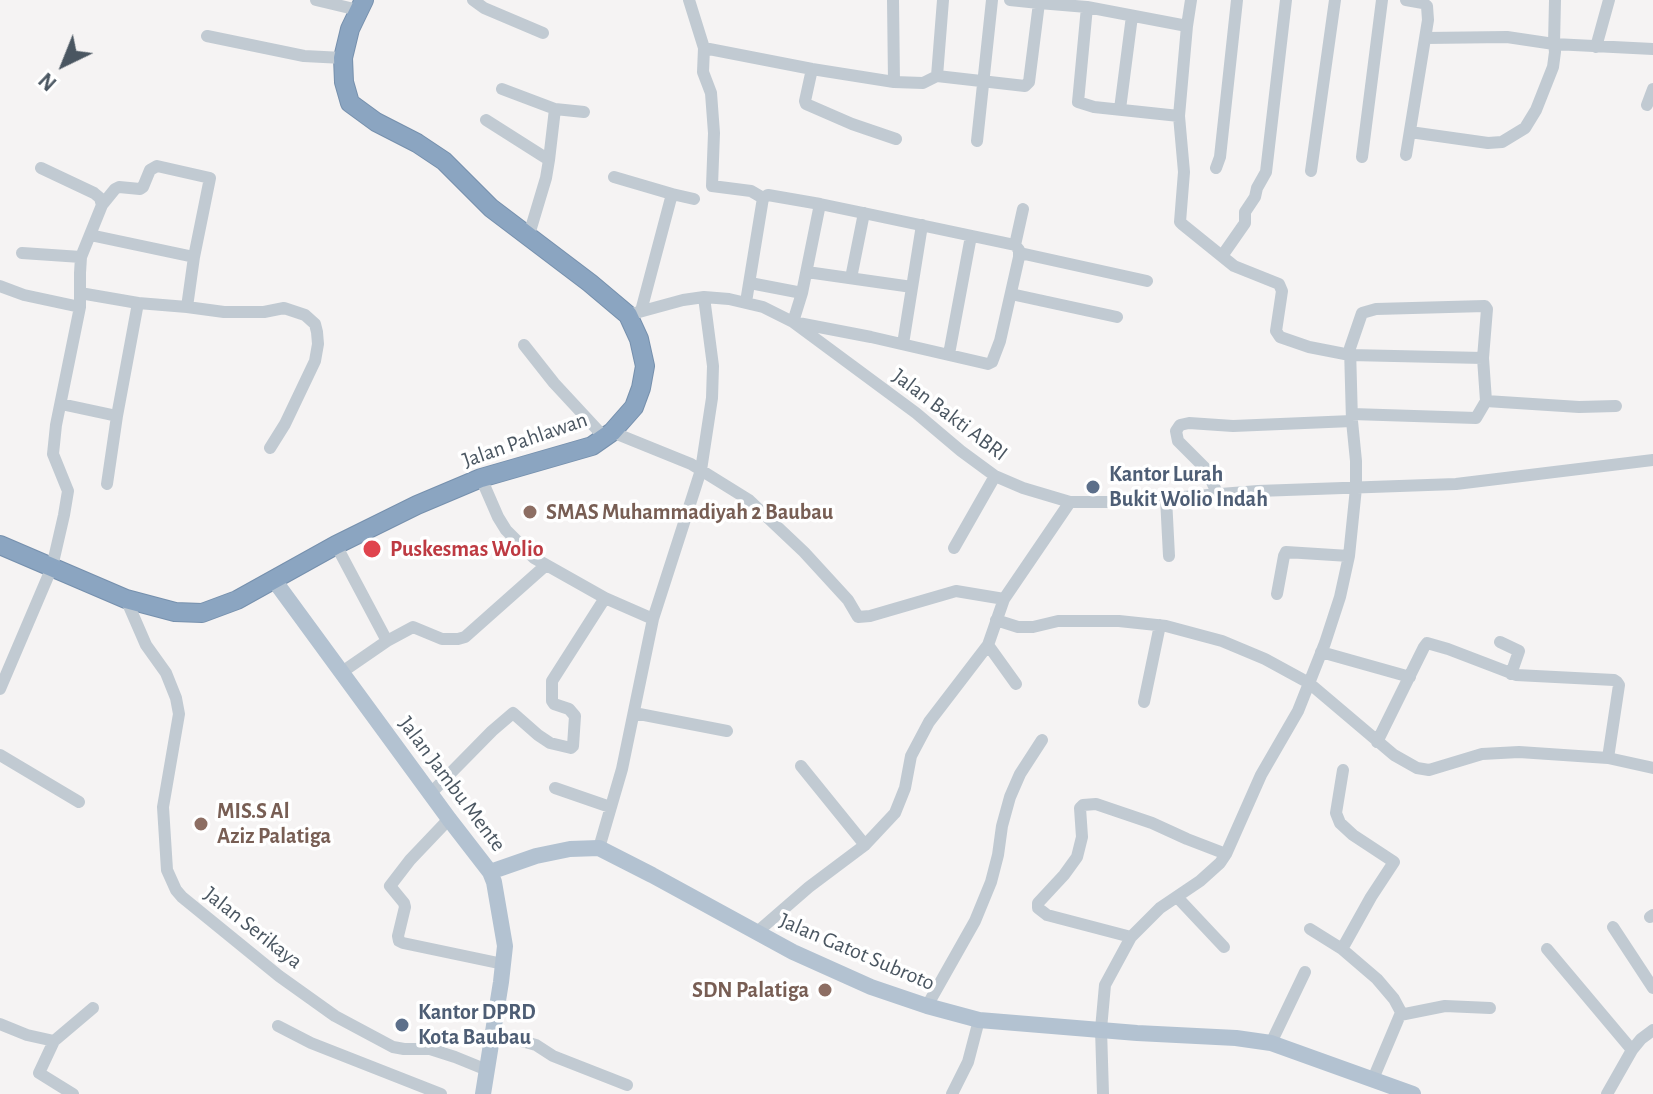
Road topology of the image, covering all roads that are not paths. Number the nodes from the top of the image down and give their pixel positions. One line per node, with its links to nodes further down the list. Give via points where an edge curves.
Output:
1 (316, 0): 17 (street)
2 (473, 0): 21 (street)
3 (689, 0): 26 (street)
4 (893, 0): 32 (street)
5 (943, 0): 30 (street)
6 (992, 0): 31 (street)
7 (1010, 0): 16 (street)
8 (1191, 0): 20 (street)
9 (1237, 0): 48 (street)
10 (1286, 0): 64 (street, via 1266,172 1245,212 1245,223)
11 (1335, 0): 49 (street)
12 (1382, 0): 45 (street)
13 (1406, 0): 23 (street, via 1427,6)
14 (1555, 0): 24 (street)
15 (1609, 0): 25 (street)
16 (1039, 3): 18 (street); 31 (street, via 1029,82 1025,86)
17 (361, 5): 28 (highway)
18 (1087, 7): 19 (street); 37 (street, via 1078,102)
19 (1132, 16): 20 (street); 37 (street)
20 (1187, 26): 39 (street)
21 (543, 33)
22 (207, 36): 28 (street, via 304,56)
23 (1426, 38): 24 (street, via 1507,37); 41 (street)
24 (1554, 44): 25 (street); 41 (street, via 1553,67 1536,110 1516,135 1488,143)
25 (1596, 47): 27 (street)
26 (704, 48): 29 (street); 52 (street, via 714,133 712,186 751,191)
27 (1653, 49)
28 (343, 58): 61 (highway, via 352,106 444,161)
29 (812, 69): 32 (street); 42 (street, via 806,104)
30 (937, 76): 31 (street); 32 (street, via 923,83)
31 (984, 81): 43 (street)
32 (894, 82)
33 (502, 89): 36 (street)
34 (1653, 89): 35 (street)
35 (1647, 105)
36 (555, 109): 38 (street); 46 (street)
37 (1120, 109): 39 (street)
38 (584, 112)
39 (1179, 116): 64 (street, via 1184,187 1180,222)
40 (486, 120): 46 (street)
41 (1410, 132): 44 (street)
42 (896, 139)
43 (977, 141)
44 (1406, 155)
45 (1362, 157)
46 (549, 160): 61 (street)
47 (41, 168): 55 (street, via 94,193)
48 (1216, 168)
49 (1311, 171)
50 (614, 177): 51 (street)
51 (672, 194): 53 (street); 80 (street)
52 (763, 198): 54 (street); 70 (street)
53 (694, 199)
54 (820, 204): 57 (street); 67 (street)
55 (102, 205): 59 (street); 66 (street, via 119,187 143,187 157,166 210,178)
56 (1023, 209): 62 (street)
57 (864, 213): 58 (street); 68 (street)
58 (922, 225): 60 (street); 72 (street)
59 (90, 235): 65 (street); 66 (street)
60 (971, 236): 62 (street); 85 (street)
61 (528, 238): 80 (highway)
62 (1017, 249): 69 (street); 74 (street)
63 (22, 253): 65 (street)
64 (1222, 256): 86 (street, via 1279,284 1278,335)
65 (81, 257): 76 (street)
66 (194, 257): 79 (street)
67 (807, 272): 68 (street); 73 (street)
68 (851, 278): 72 (street)
69 (1147, 281)
70 (750, 283): 73 (street); 77 (street)
71 (0, 286): 76 (street, via 24,295)
72 (912, 287): 83 (street)
73 (802, 293): 82 (street)
74 (1011, 294): 81 (street); 85 (street, via 992,362)
75 (704, 297): 77 (street, Jalan Bakti ABRI); 80 (street, Jalan Bakti ABRI); 96 (street, via 713,366)
76 (80, 300): 78 (street); 89 (street)
77 (746, 302): 82 (street, Jalan Bakti ABRI)
78 (138, 303): 79 (street); 91 (street)
79 (187, 307): 94 (street, via 224,312 284,308 315,324 315,361)
80 (634, 313): 93 (highway, Jalan Pahlawan, via 645,372 634,407)
81 (1117, 317)
82 (793, 322): 83 (street); 97 (street, Jalan Bakti ABRI)
83 (903, 344): 85 (street)
84 (524, 345): 93 (street, via 554,383)
85 (949, 354)
86 (1350, 355): 87 (street); 87 (street, via 1365,311 1485,306); 92 (street)
87 (1483, 358): 88 (street)
88 (1486, 401): 90 (street); 92 (street, via 1474,419)
89 (61, 404): 91 (street); 110 (street, via 53,454 68,494)
90 (1616, 406)
91 (117, 416): 99 (street)
92 (1352, 418): 100 (street); 101 (street, via 1180,425 1178,441 1206,469)
93 (609, 435): 96 (street); 98 (highway, Jalan Pahlawan, via 584,449)
94 (270, 448)
95 (1653, 460): 100 (street, Jalan Bakti ABRI, via 1456,484)
96 (701, 470): 115 (street, via 749,500 804,552 858,617 956,591); 116 (street)
97 (995, 476): 103 (street, Jalan Bakti ABRI); 106 (street)
98 (481, 478): 105 (highway, Jalan Pahlawan); 109 (street, via 506,530)
99 (107, 484)
100 (1356, 488): 101 (street, Jalan Bakti ABRI); 108 (street)
101 (1218, 495): 102 (street, Jalan Bakti ABRI)
102 (1166, 498): 103 (street, Jalan Bakti ABRI); 107 (street)
103 (1070, 502): 115 (street)
104 (0, 545): 110 (highway, Jalan Pahlawan)
105 (336, 545): 111 (highway, Jalan Pahlawan); 119 (street)
106 (954, 548)
107 (1169, 556)
108 (1349, 556): 112 (street, via 1286,552); 122 (street)
109 (545, 566): 113 (street); 119 (street, via 465,637 442,639 413,627)
110 (52, 567): 114 (highway, Jalan Pahlawan); 128 (street)
111 (274, 580): 114 (highway, Jalan Pahlawan, via 202,613); 123 (main road, Jalan Jambu Mente)
112 (1277, 594)
113 (605, 598): 116 (street); 140 (street, via 552,681 552,701 575,716 573,746 550,743 513,713)
114 (126, 599): 172 (street, Jalan Serikaya, via 176,698 179,714 163,807 167,870 182,897 335,1016 393,1047 430,1049)
115 (1004, 599): 117 (street)
116 (653, 619): 130 (street)
117 (996, 620): 118 (street, via 1018,627 1085,620); 121 (street)
118 (1160, 625): 126 (street, via 1222,641); 129 (street)
119 (387, 641): 123 (street)
120 (1500, 642): 124 (street, via 1519,651)
121 (988, 645): 127 (street); 144 (street, via 929,722 911,756 897,810)
122 (1321, 652): 125 (street); 126 (street)
123 (342, 672): 140 (main road, Jalan Jambu Mente)
124 (1511, 674): 125 (street, via 1427,643); 135 (street, via 1617,682)
125 (1410, 677): 133 (street)
126 (1309, 683): 133 (street); 146 (street)
127 (1016, 684)
128 (0, 689)
129 (1144, 702)
130 (634, 713): 131 (street); 142 (street)
131 (727, 731)
132 (1042, 740): 159 (street, via 1010,797 991,882 975,921)
133 (1377, 742): 135 (street, via 1412,766 1429,770 1482,754)
134 (0, 755): 141 (street)
135 (1608, 758): 137 (street)
136 (801, 766): 144 (street)
137 (1653, 768)
138 (1343, 770): 154 (street, via 1336,813 1340,823 1394,862)
139 (555, 788): 142 (street)
140 (431, 793): 143 (main road, Jalan Jambu Mente)
141 (79, 802)
142 (610, 807): 145 (street)
143 (449, 819): 147 (main road, Jalan Jambu Mente); 156 (street, via 390,886 405,907 399,941)
144 (865, 845): 151 (street)
145 (599, 848): 147 (main road, via 536,856); 151 (main road, Jalan Gatot Subroto)
146 (1226, 854): 148 (street); 152 (street, via 1110,808 1084,804 1077,857 1038,908 1047,915)
147 (490, 872): 156 (main road, Jalan Jambu Mente, via 505,946)
148 (1177, 897): 152 (street); 153 (street)
149 (1613, 927): 158 (street)
150 (1310, 929): 154 (street)
151 (756, 933): 159 (main road, Jalan Gatot Subroto, via 871,987)
152 (1131, 937): 166 (street, via 1105,985)
153 (1224, 947)
154 (1342, 949): 162 (street, via 1377,979)
155 (1547, 949): 171 (street)
156 (503, 964): 168 (main road, Jalan Jambu Mente)
157 (1305, 972): 170 (street)
158 (1653, 988)
159 (927, 1006): 163 (main road, Jalan Gatot Subroto)
160 (93, 1008): 169 (street)
161 (1490, 1008): 162 (street, via 1445,1006)
162 (1402, 1014): 173 (street)
163 (979, 1020): 166 (main road, Jalan Gatot Subroto); 178 (street, via 968,1062)
164 (0, 1024): 169 (street)
165 (278, 1026): 176 (street)
166 (1101, 1029): 170 (main road, Jalan Gatot Subroto); 179 (street)
167 (1653, 1030): 171 (street)
168 (493, 1033): 172 (main road, Jalan Jambu Mente); 174 (street, via 536,1045)
169 (54, 1041): 175 (street, via 39,1074)
170 (1271, 1043): 173 (main road, Jalan Gatot Subroto)
171 (1632, 1050): 181 (street)
172 (487, 1070): 177 (main road, Jalan Jambu Mente)
173 (1373, 1079): 180 (main road, Jalan Gatot Subroto)
174 (627, 1085)
175 (73, 1094)
176 (441, 1094)
177 (483, 1094)
178 (952, 1094)
179 (1103, 1094)
180 (1413, 1094)
181 (1607, 1094)

